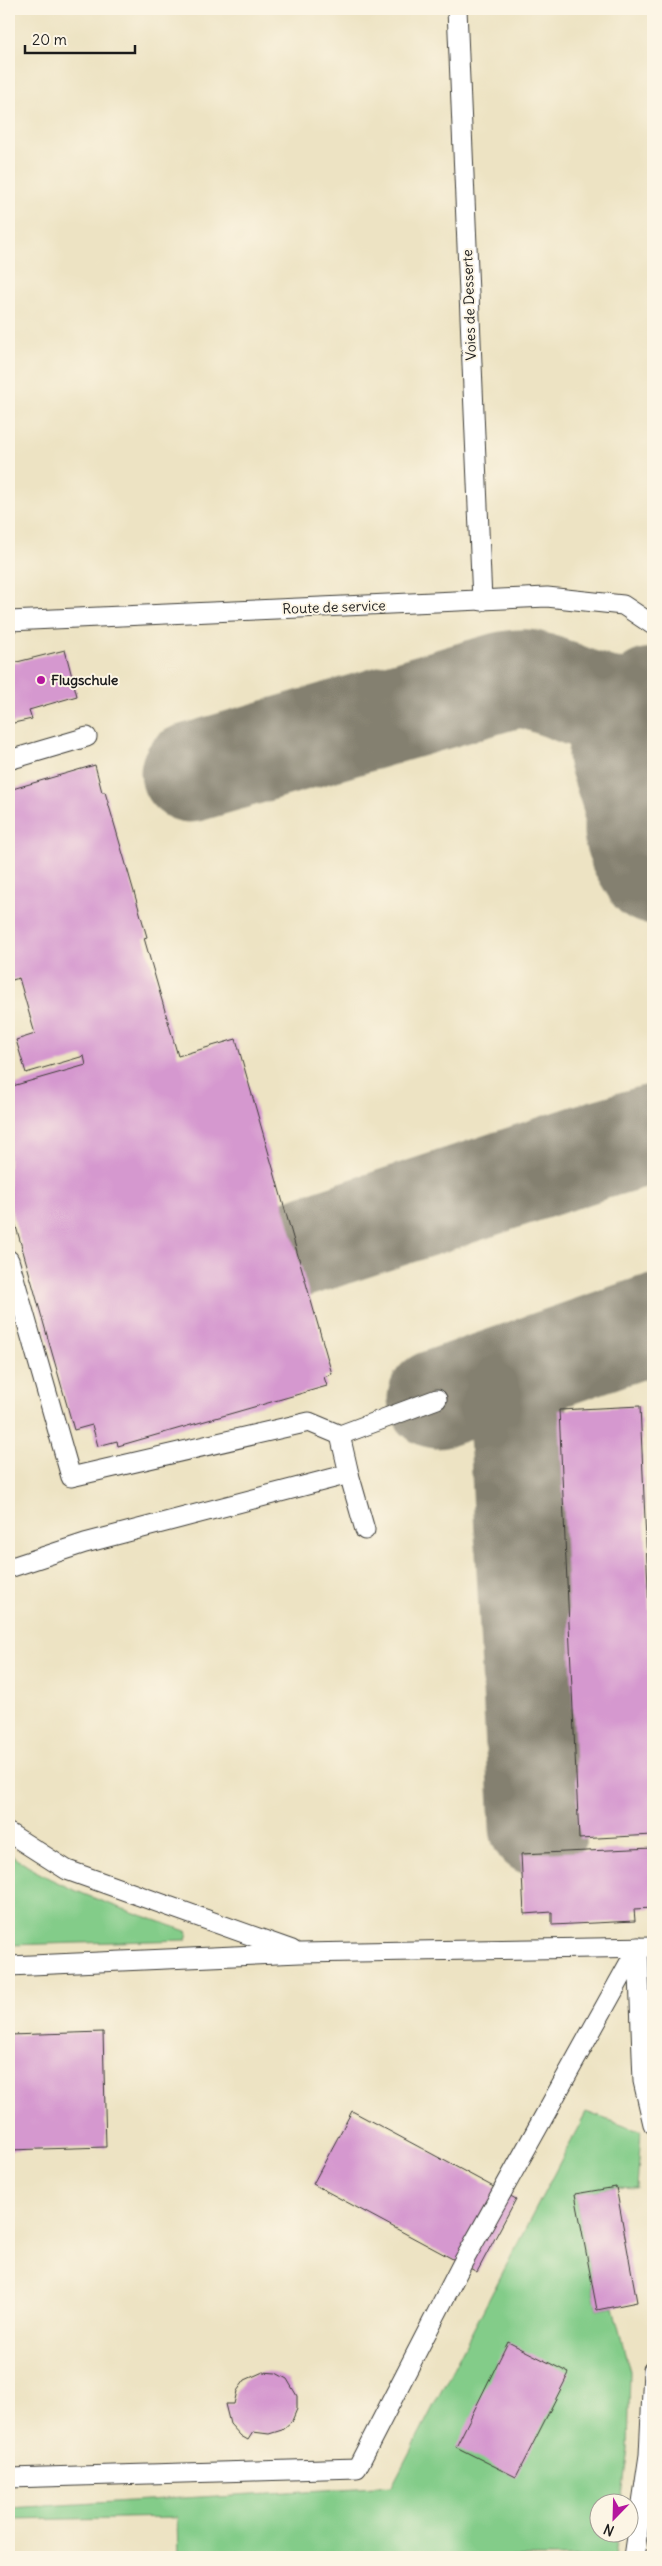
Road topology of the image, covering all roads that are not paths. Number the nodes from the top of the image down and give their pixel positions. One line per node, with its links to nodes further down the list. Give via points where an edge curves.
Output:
1 (457, 9): 2 (lane, Voies de Desserte)
2 (482, 601): 3 (lane, Route de service); 4 (lane, Route de service, via 547,597 623,605)
3 (9, 620)
4 (653, 625)
5 (86, 737): 6 (lane)
6 (9, 760)
7 (9, 1260): 9 (lane, via 71,1477 309,1422)
8 (437, 1399): 9 (lane)
9 (340, 1435): 10 (lane)
10 (349, 1474): 11 (lane); 12 (lane, via 85,1543)
11 (365, 1530)
12 (9, 1568)
13 (9, 1833): 15 (lane, via 67,1870)
14 (646, 1947): 15 (lane); 17 (lane, via 643,2082); 19 (lane, via 462,2264 357,2468)
15 (300, 1953): 16 (lane)
16 (9, 1966)
17 (653, 2124)
18 (653, 2370): 20 (lane, via 649,2455)
19 (9, 2478)
20 (634, 2557)

